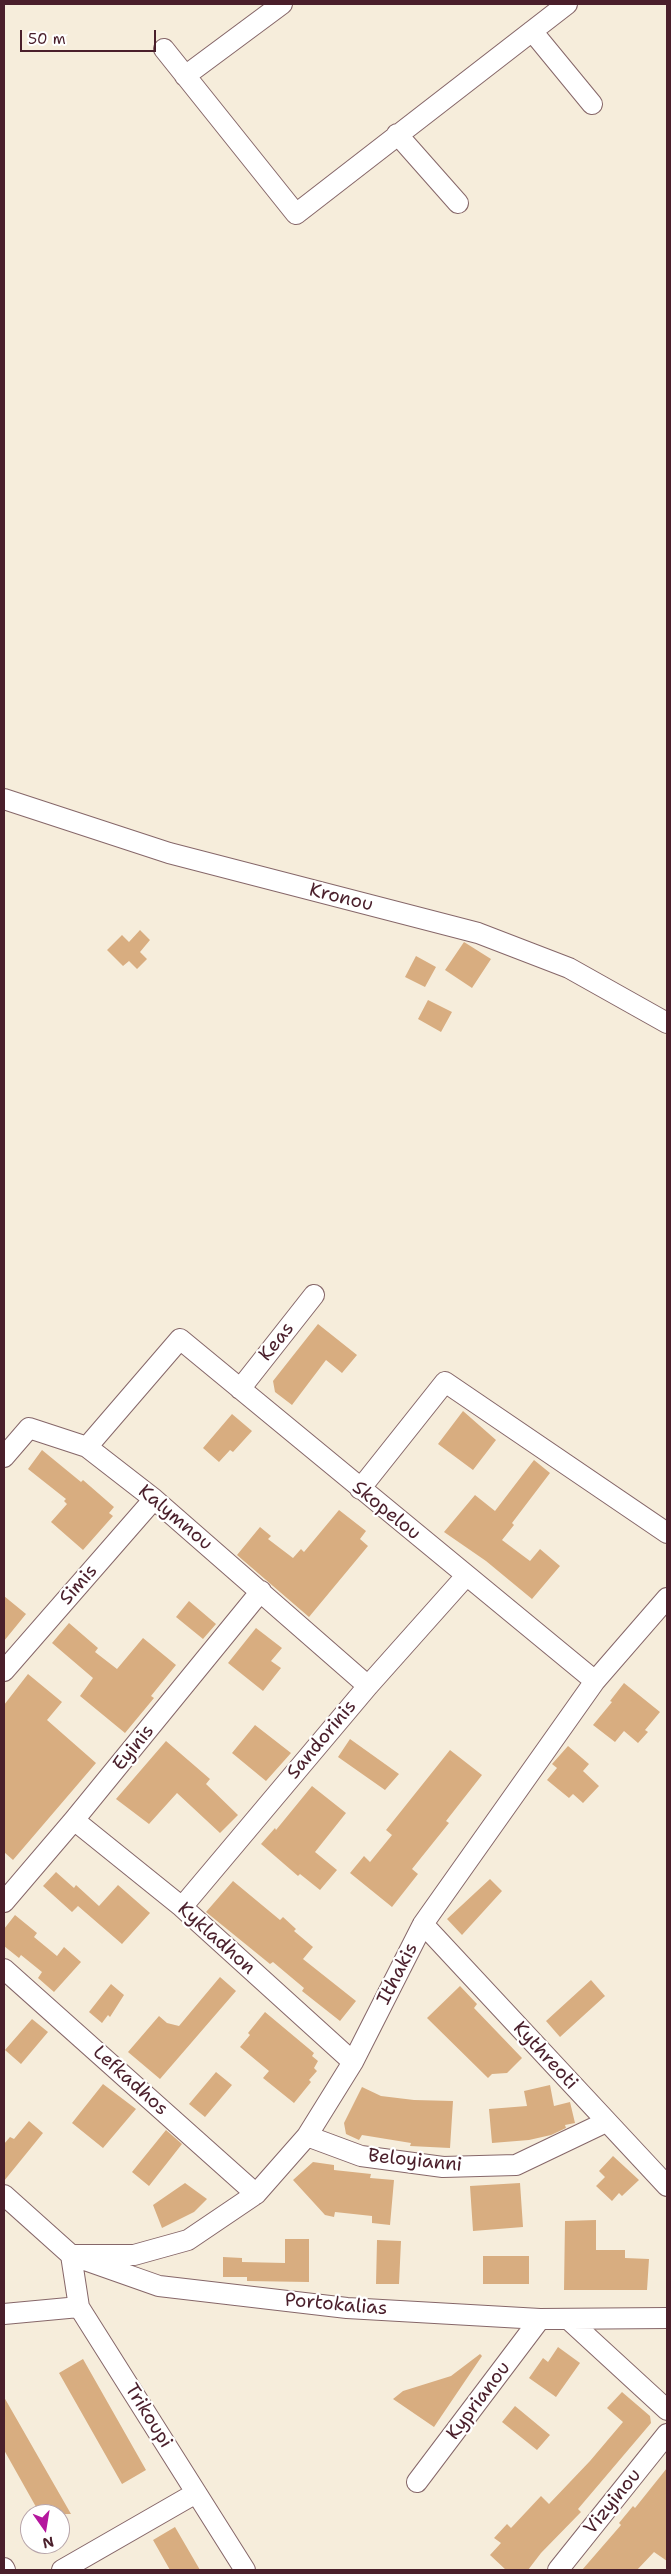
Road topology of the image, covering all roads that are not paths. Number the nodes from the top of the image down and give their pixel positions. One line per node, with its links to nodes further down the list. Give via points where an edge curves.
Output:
1 (282, 4): 5 (street)
2 (567, 4): 3 (street)
3 (532, 31): 6 (street); 7 (street)
4 (164, 49): 5 (street)
5 (185, 76): 7 (street, via 296,214)
6 (592, 104)
7 (397, 134): 8 (street)
8 (458, 203)
9 (4, 799): 10 (street, Kronou, via 169,853 478,933 569,968)
10 (667, 1023)
11 (314, 1295): 12 (street, Keas)
12 (240, 1389): 13 (street, Skopelou, via 180,1339); 15 (street, Skopelou)
13 (88, 1447): 14 (street, via 29,1428); 16 (street, Kalymnou)
14 (4, 1457)
15 (360, 1489): 17 (street, via 445,1382); 18 (street, Skopelou)
16 (154, 1499): 19 (street, Kalymnou); 21 (street, Simis)
17 (667, 1534)
18 (466, 1576): 22 (street, Skopelou); 23 (street, Sandorinis)
19 (261, 1591): 23 (street, Kalymnou); 24 (street, Eyinis)
20 (667, 1598): 22 (street, Ithakis)
21 (4, 1671)
22 (595, 1681): 27 (street, Ithakis)
23 (368, 1686): 26 (street, Sandorinis)
24 (74, 1820): 25 (street, Eyinis); 26 (street, Kykladhon)
25 (4, 1902)
26 (182, 1907): 29 (street, Kykladhon)
27 (423, 1924): 29 (street, Ithakis); 30 (street, Kythreoti)
28 (4, 1969): 33 (street, Lefkadhos)
29 (353, 2062): 31 (street, Ithakis)
30 (606, 2122): 31 (street, Beloyianni, via 516,2165 424,2165 361,2156); 32 (street, Kythreoti)
31 (307, 2136): 33 (street, Ithakis)
32 (667, 2186)
33 (256, 2194): 35 (street, Ithakis, via 188,2240 134,2255)
34 (4, 2195): 35 (street, Portokalias)
35 (71, 2255): 36 (street, Trikoupi); 39 (street, Portokalias, via 159,2286 347,2308)
36 (79, 2307): 37 (street); 44 (street, Trikoupi)
37 (4, 2314)
38 (667, 2318): 40 (street, Portokalias)
39 (540, 2319): 40 (street, Portokalias); 43 (street, Kyprianou)
40 (568, 2319): 41 (street)
41 (667, 2410)
42 (667, 2434): 47 (street, Vizyinou)
43 (417, 2482)
44 (196, 2493): 45 (street); 46 (street, Trikoupi)
45 (62, 2570)
46 (245, 2570)
47 (558, 2570)

